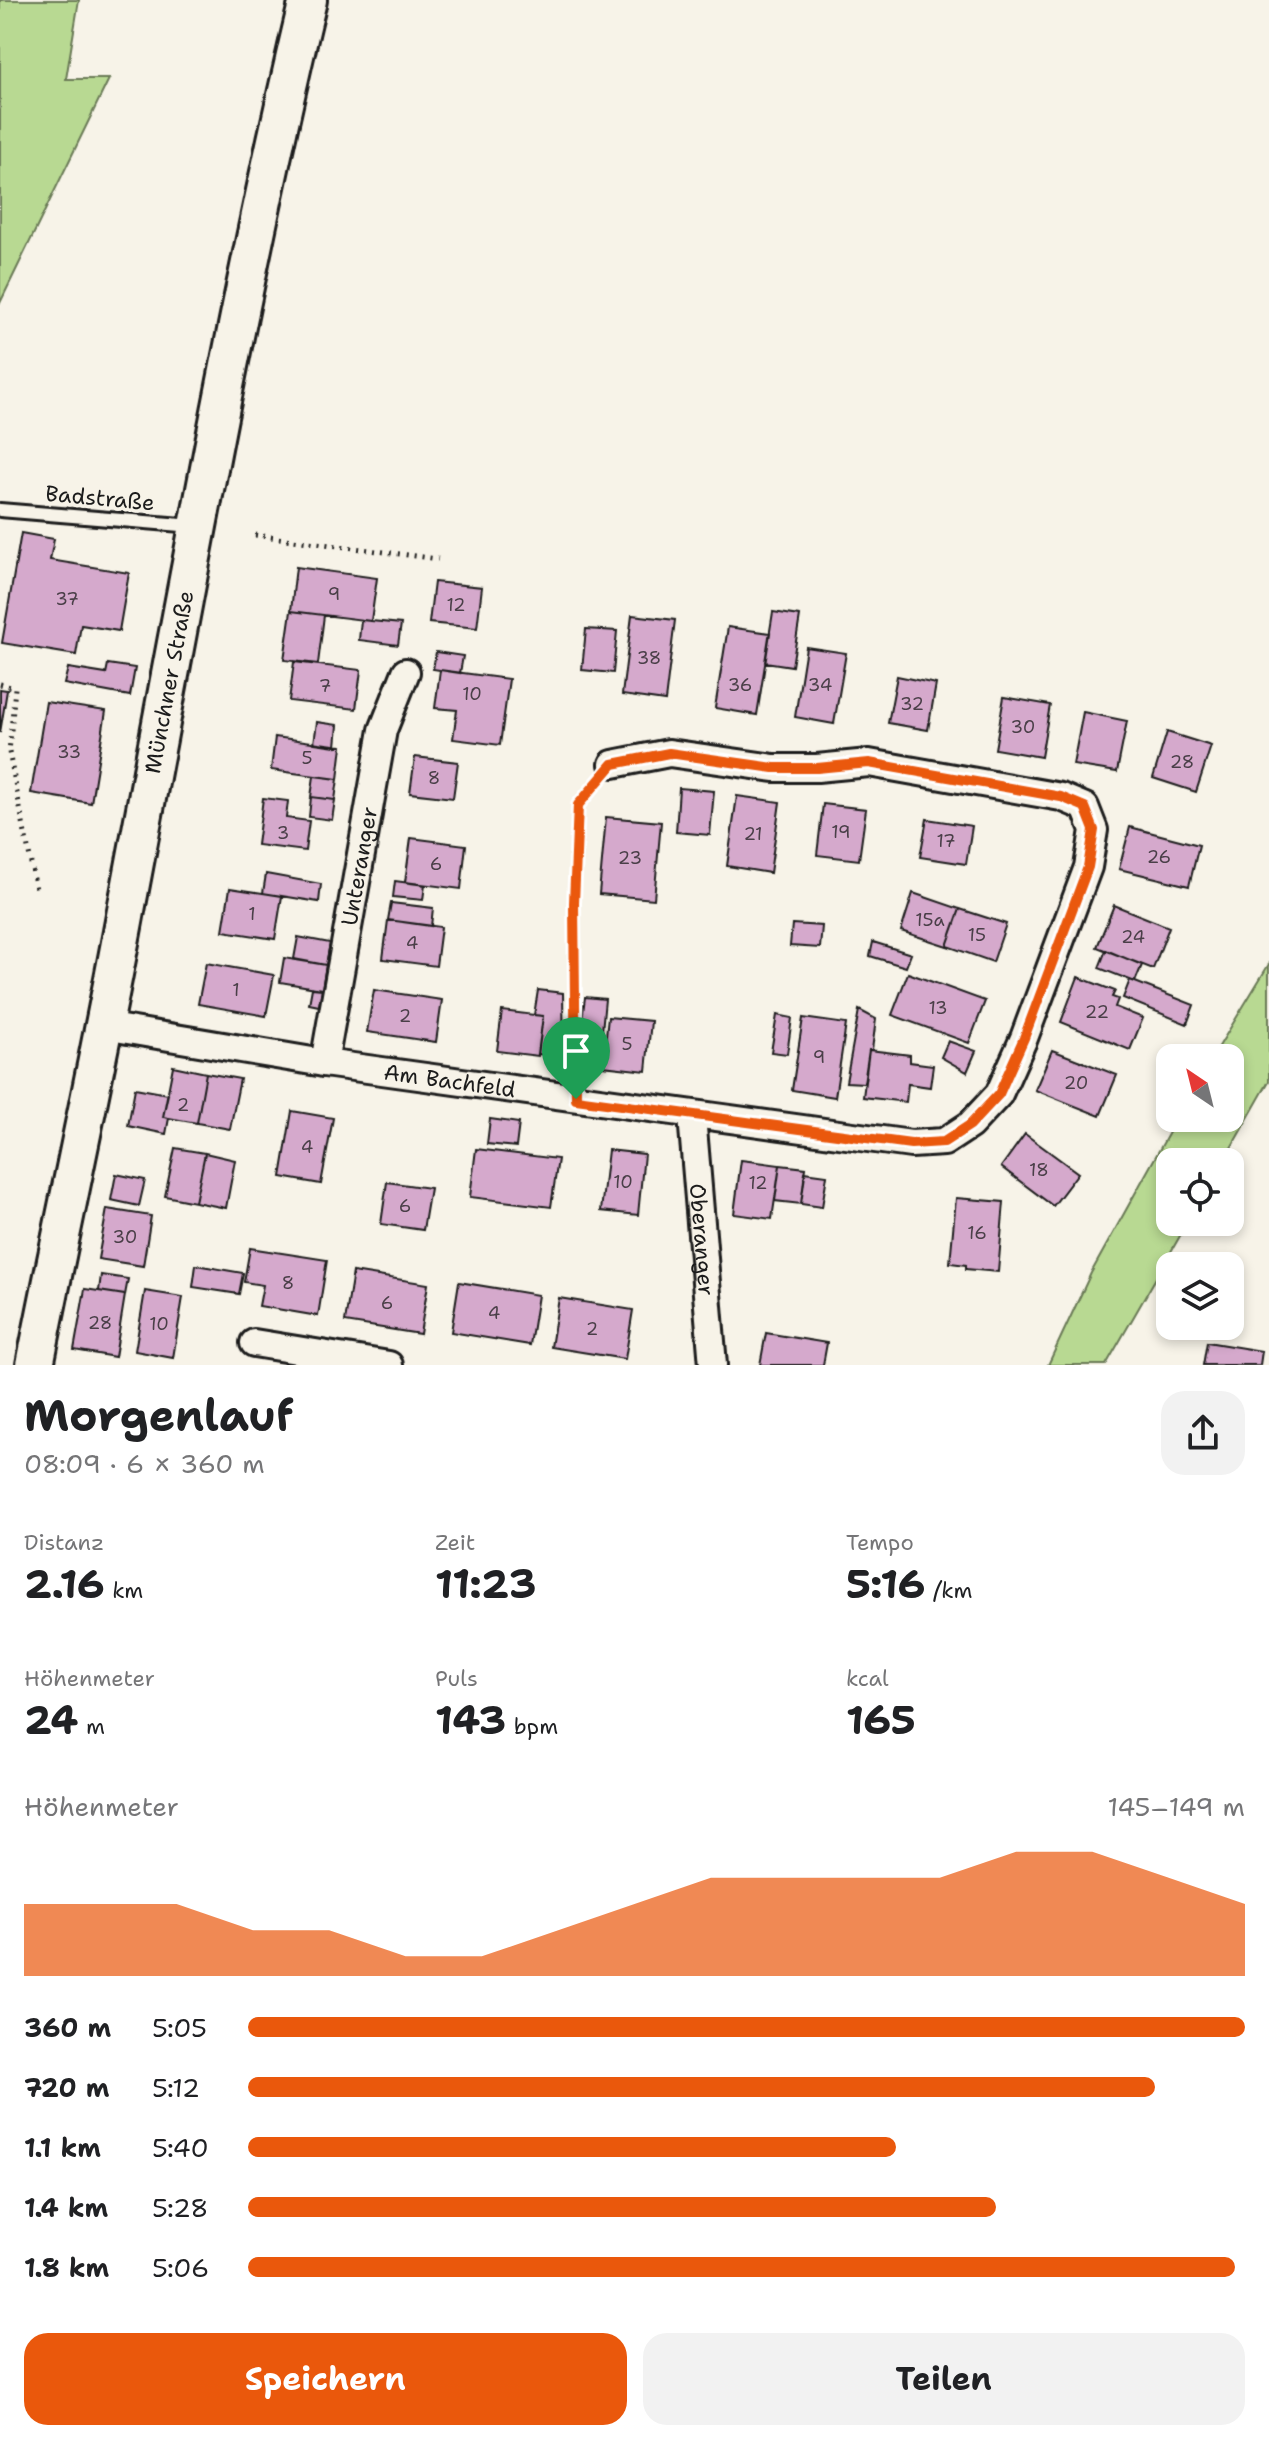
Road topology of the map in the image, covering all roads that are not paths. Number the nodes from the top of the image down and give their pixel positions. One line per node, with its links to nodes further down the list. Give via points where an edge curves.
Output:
1 (308, 0): 3 (main road, Münchner Straße)
2 (0, 510): 3 (lane, Badstraße)
3 (197, 526): 6 (main road, Münchner Straße)
4 (406, 672): 7 (street, Unteranger, via 383,730)
5 (613, 764): 8 (street, Am Bachfeld, via 669,753 774,768 869,763 1061,797 1085,807 1094,830 1088,867 1024,1038 999,1094 970,1125 944,1142 911,1144)
6 (104, 1026): 7 (street, Am Bachfeld); 10 (main road, Münchner Straße)
7 (324, 1063): 8 (street, Am Bachfeld)
8 (692, 1116): 12 (street, Oberanger)
9 (254, 1343): 11 (street)
10 (35, 1365)
11 (389, 1365)
12 (713, 1365)

